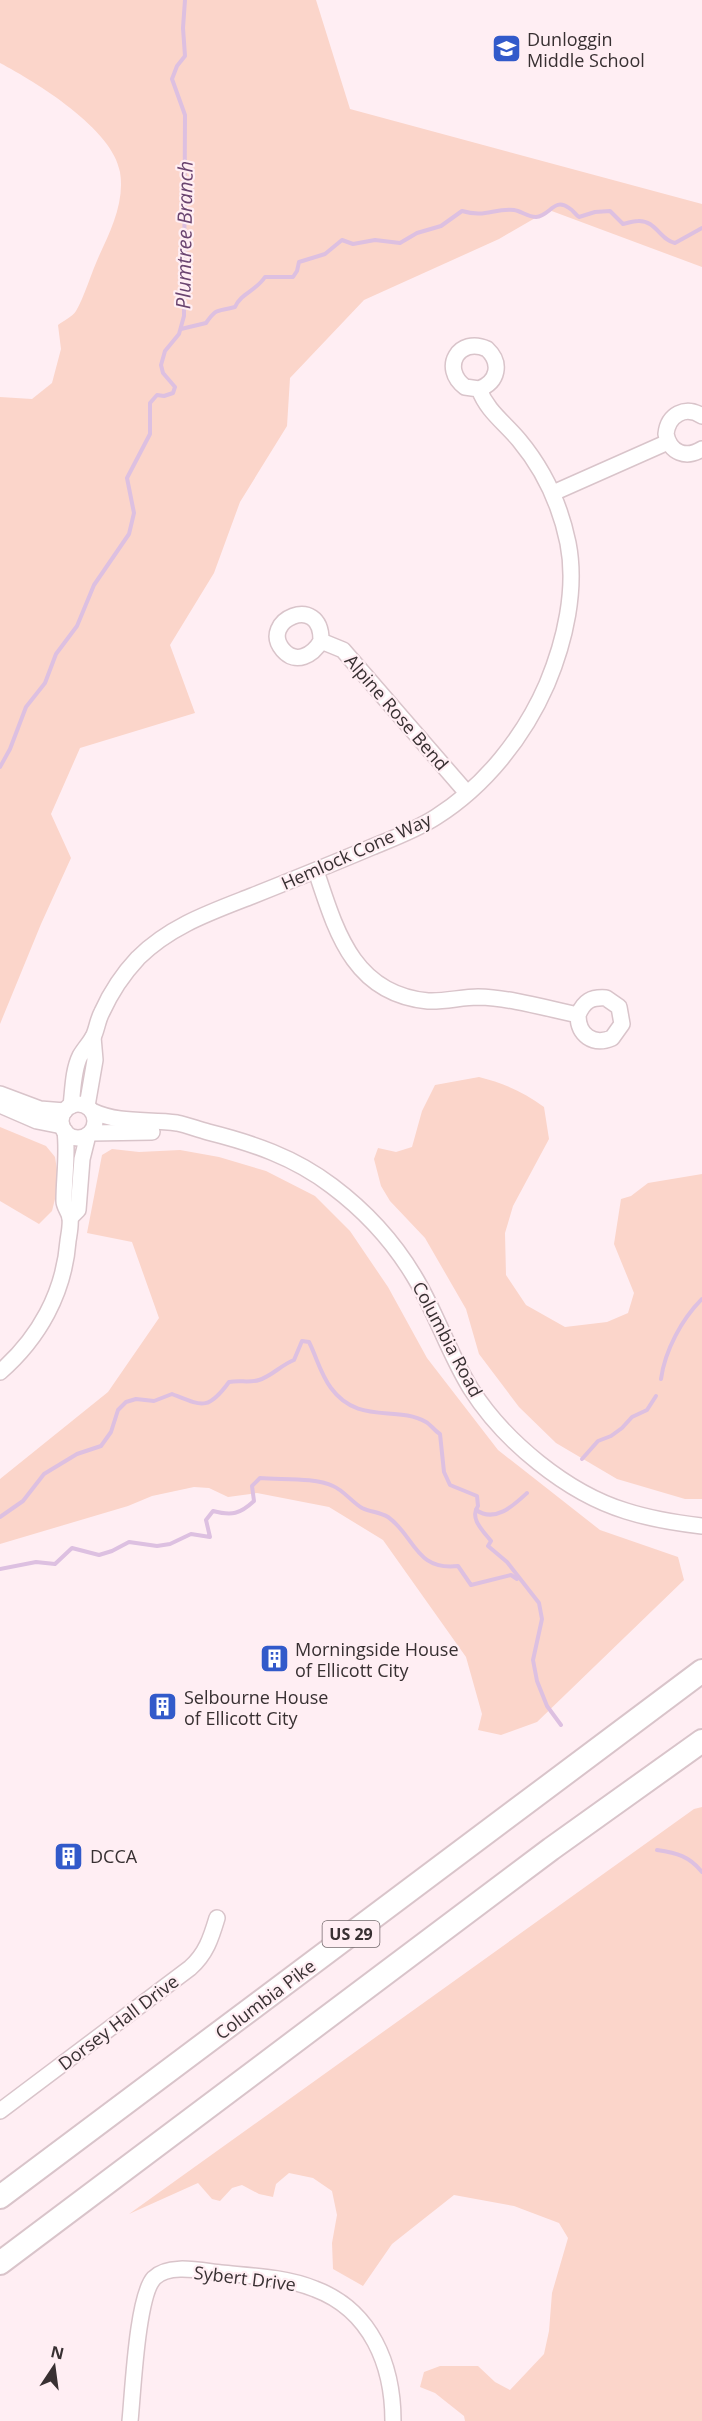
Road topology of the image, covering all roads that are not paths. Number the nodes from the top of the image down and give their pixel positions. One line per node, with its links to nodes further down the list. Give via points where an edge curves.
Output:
1 (479, 389): 5 (street, Hemlock Cone Way, via 495,416 535,460)
2 (702, 416): 3 (street, via 689,411 675,415 666,427)
3 (668, 442): 4 (street, via 680,453 695,454); 5 (street)
4 (702, 449)
5 (553, 493): 7 (street, Hemlock Cone Way, via 571,572 569,604 555,664 516,739)
6 (321, 641): 7 (street, Alpine Rose Bend, via 343,650)
7 (467, 793): 8 (street, Hemlock Cone Way, via 409,832)
8 (316, 871): 9 (street, via 349,954 360,969 394,992 430,1001 499,998); 10 (street, Hemlock Cone Way, via 193,919 165,936 122,976)
9 (578, 1015)
10 (93, 1037): 13 (street, Hemlock Cone Way); 14 (street, Hemlock Cone Way, via 79,1058)
11 (0, 1094): 14 (street)
12 (0, 1105): 14 (street, via 37,1121)
13 (90, 1109): 14 (street, via 82,1104); 15 (street, Columbia Road, via 116,1120 178,1123); 16 (street, via 95,1122)
14 (66, 1118): 16 (street, via 73,1137); 17 (street, Hemlock Cone Way, via 64,1204)
15 (206, 1132): 16 (street, Columbia Road); 19 (street, Columbia Road, via 285,1157 331,1185 368,1218 414,1276 471,1389 491,1416 538,1461 595,1498 625,1511)
16 (89, 1134): 17 (street, via 82,1159 78,1210)
17 (70, 1218): 18 (street, via 67,1260 49,1310 18,1356)
18 (0, 1372)
19 (702, 1526)
20 (702, 1671): 24 (highway, Columbia Pike / US 29)
21 (702, 1742): 25 (highway, US 29, via 550,1849)
22 (217, 1918): 23 (street, Dorsey Hall Drive, via 207,1948 190,1968)
23 (0, 2111)
24 (0, 2197)
25 (0, 2263)
26 (129, 2421): 27 (street, Sybert Drive, via 145,2295 164,2272 192,2270 262,2277 315,2288 333,2297 361,2320 381,2352 391,2387)
27 (393, 2421)

